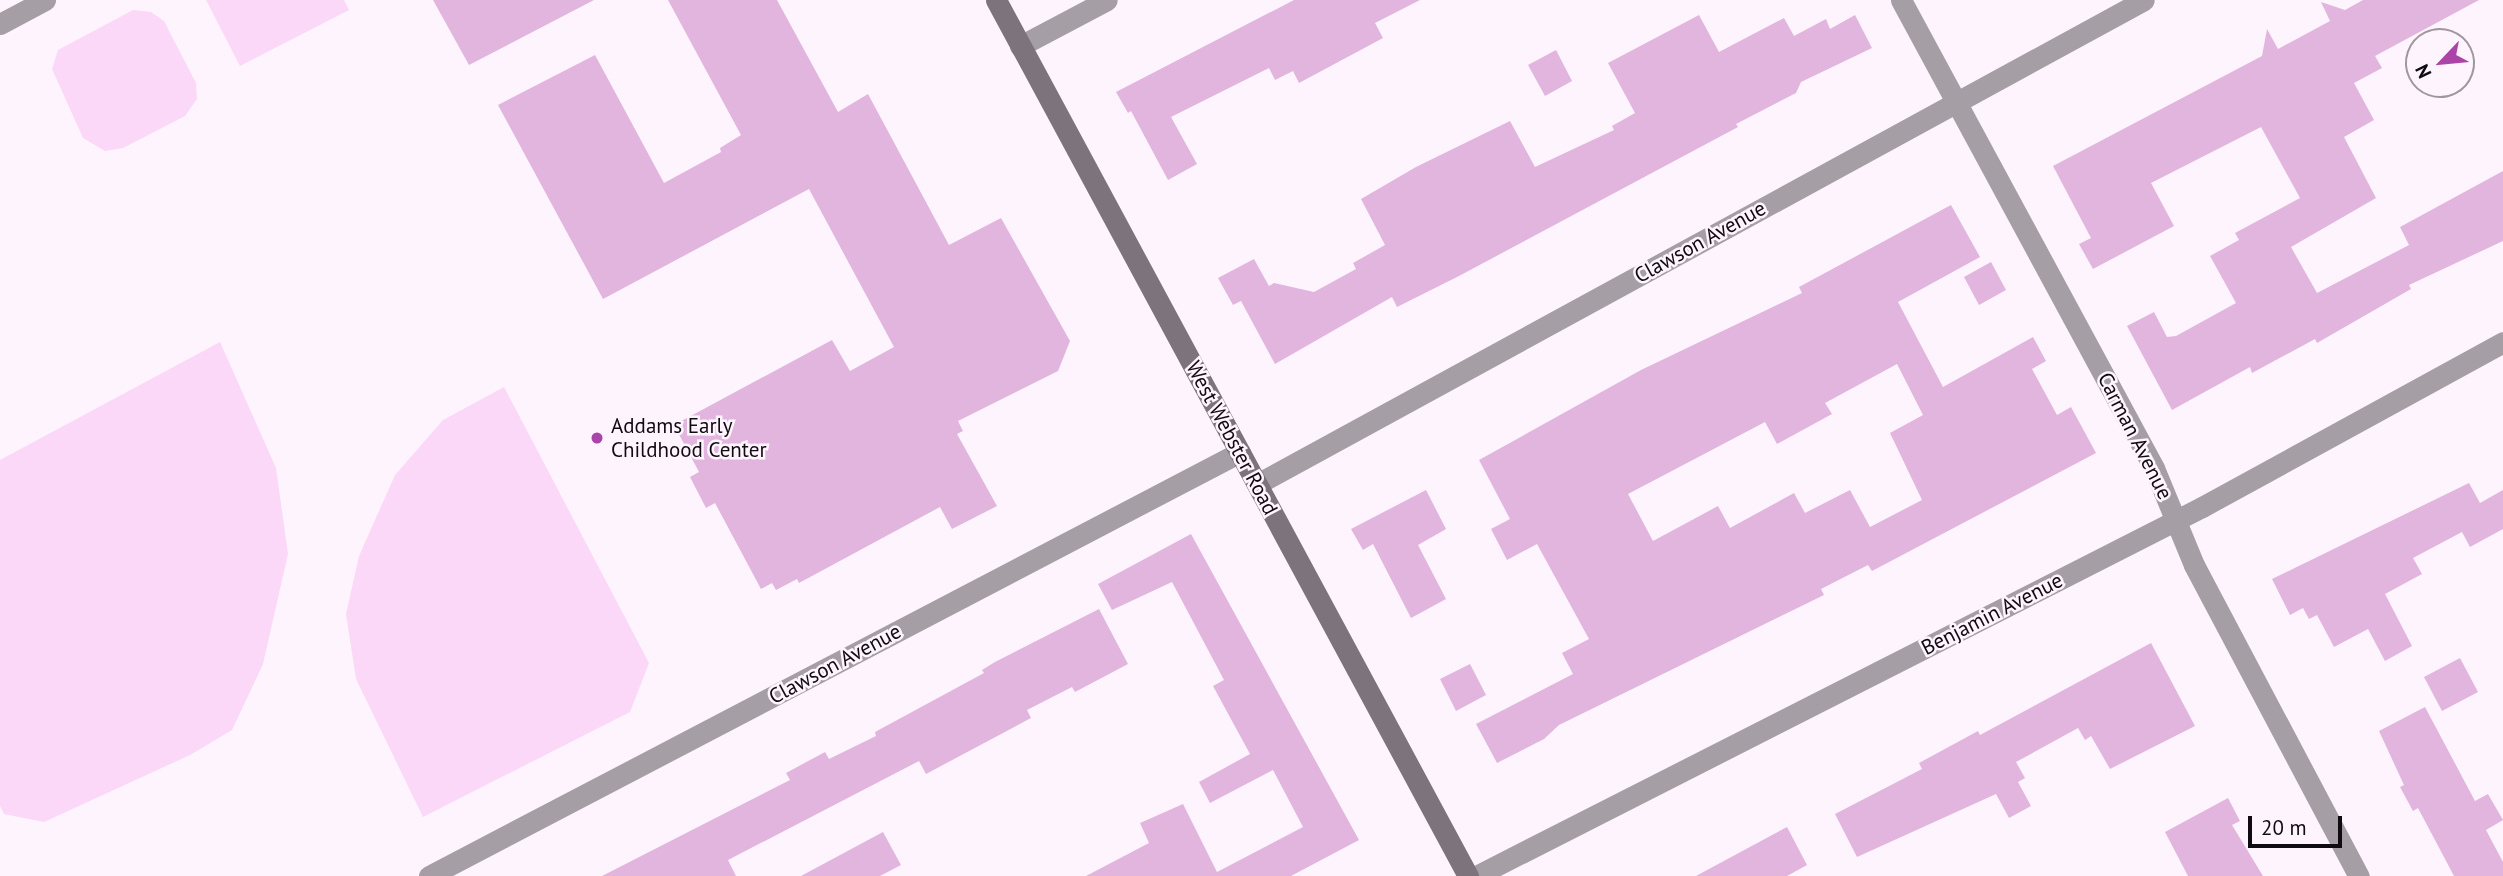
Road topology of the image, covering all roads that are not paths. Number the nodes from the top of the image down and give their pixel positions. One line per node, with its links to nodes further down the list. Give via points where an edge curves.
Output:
1 (45, 0): 6 (street)
2 (996, 0): 7 (street, West Webster Road)
3 (1107, 0): 7 (street)
4 (1901, 0): 8 (street, Carman Avenue)
5 (2144, 0): 8 (street, Clawson Avenue)
6 (0, 24)
7 (1020, 46): 10 (street, West Webster Road)
8 (1957, 103): 11 (street, Clawson Avenue); 12 (street, Carman Avenue)
9 (2503, 342): 12 (street, Benjamin Avenue)
10 (1240, 452): 11 (street, West Webster Road); 13 (street, Clawson Avenue)
11 (1257, 484): 14 (street, West Webster Road)
12 (2178, 520): 15 (street, Benjamin Avenue); 16 (street, Carman Avenue, via 2194,565)
13 (429, 876)
14 (1468, 876)
15 (1476, 876)
16 (2359, 876)

